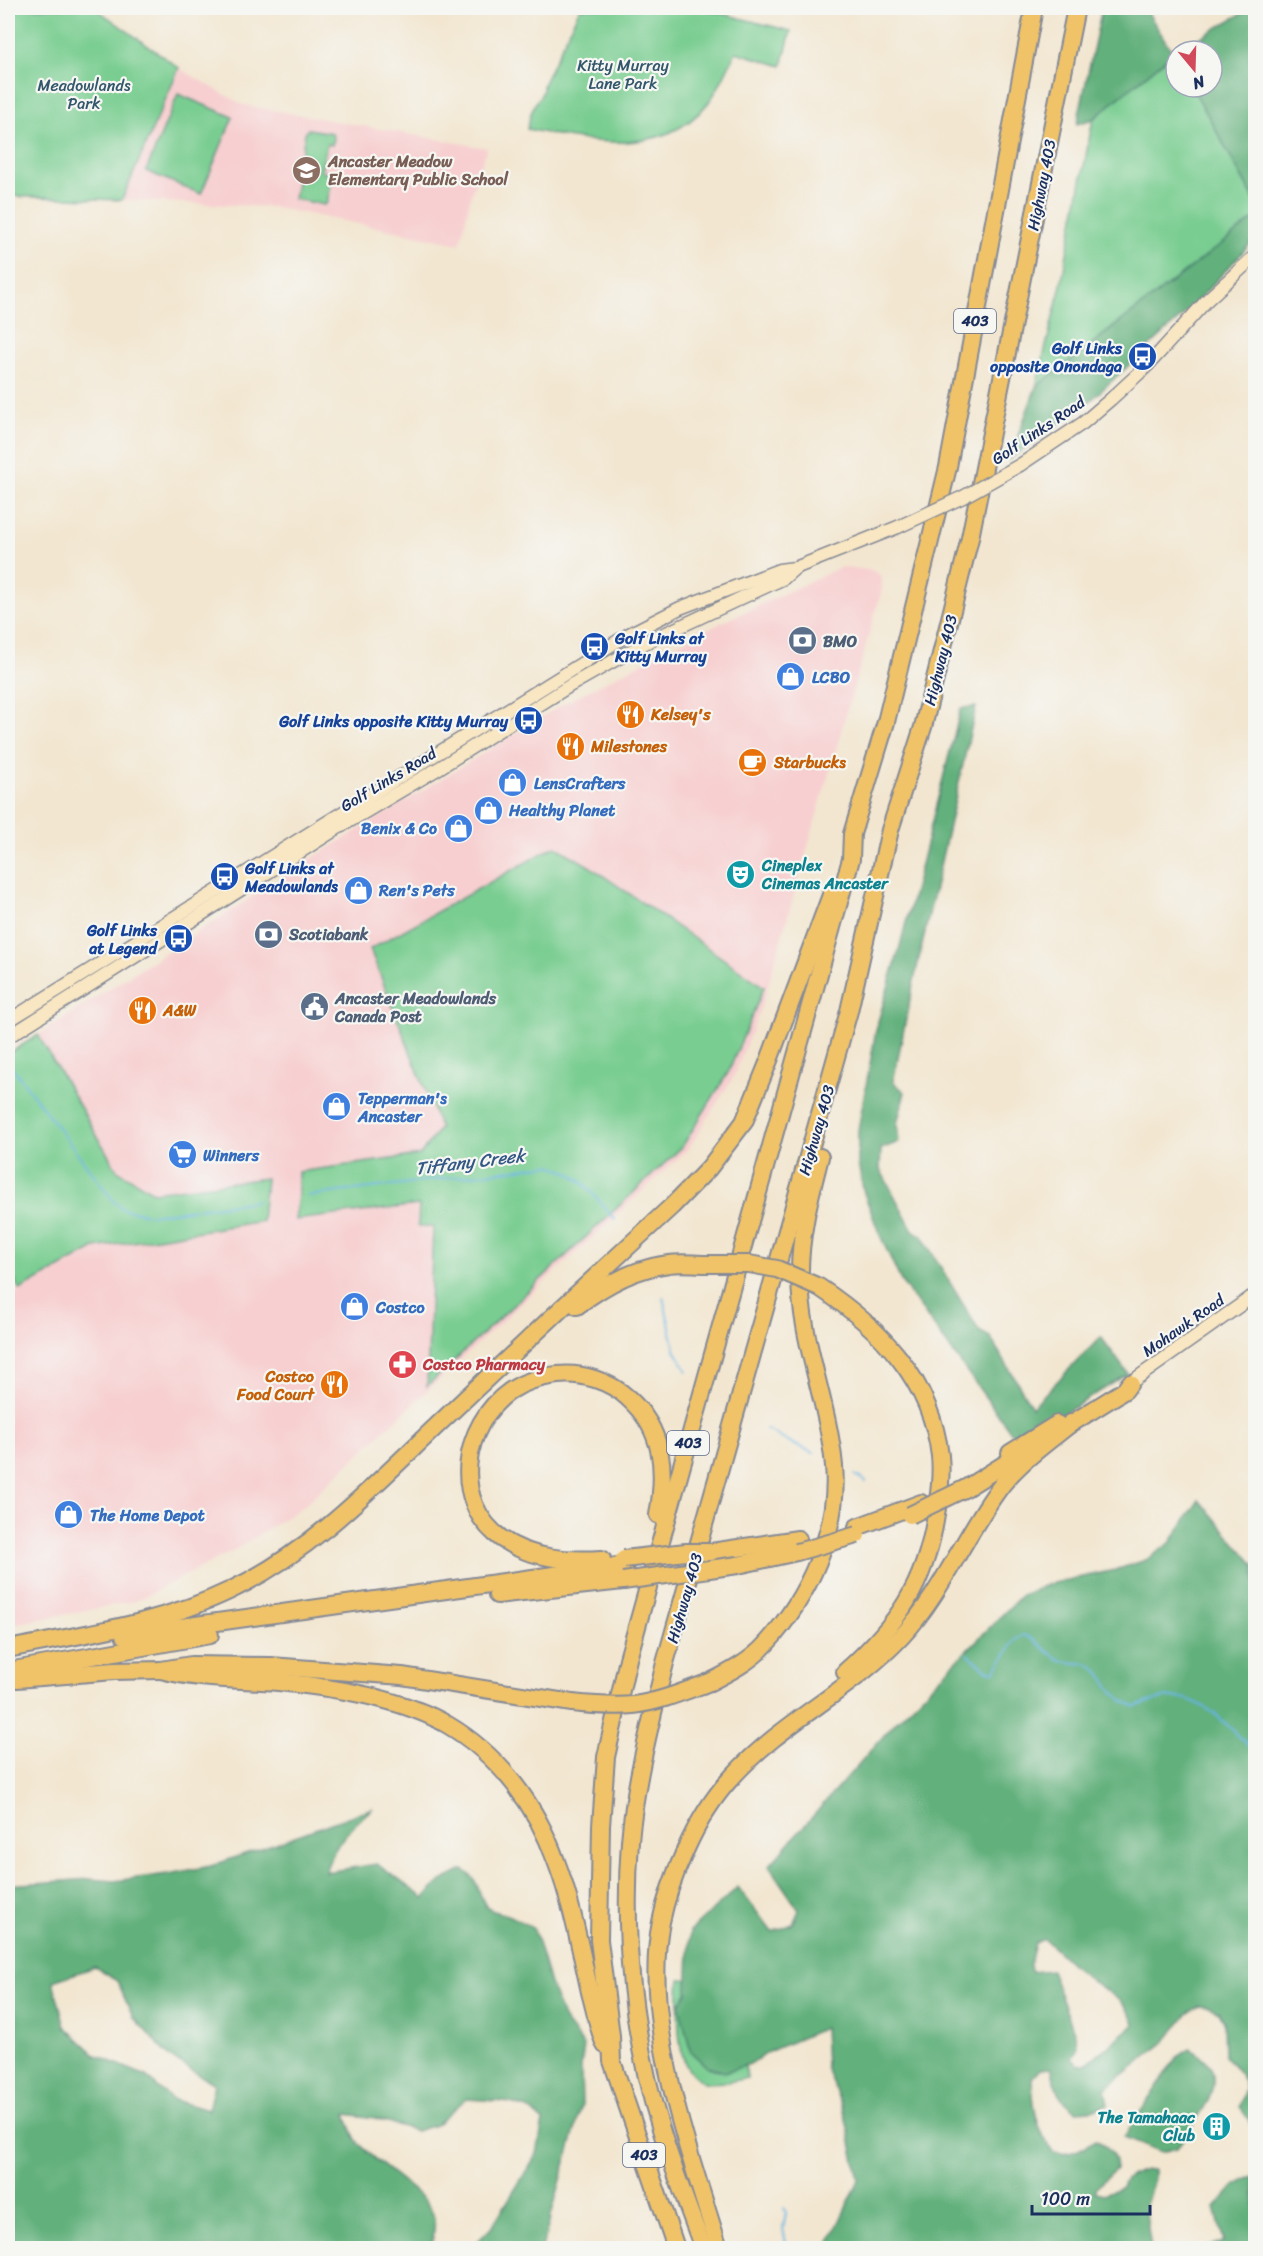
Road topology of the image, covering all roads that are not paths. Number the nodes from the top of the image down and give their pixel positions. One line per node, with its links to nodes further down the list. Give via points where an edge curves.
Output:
1 (1034, 8): 8 (highway, 403, via 948,467 886,722)
2 (1076, 8): 10 (highway, Highway 403 / 403, via 970,538 923,727 890,830)
3 (1256, 255): 4 (main road, Golf Links Road, bridge, via 1208,299 1148,365 1083,423 963,497)
4 (795, 568): 5 (main road, Golf Links Road, via 779,570 680,608 629,634); 6 (main road, Golf Links Road, via 784,578 645,643)
5 (427, 759): 6 (main road, via 425,770); 7 (main road, Golf Links Road)
6 (413, 783): 9 (main road, Golf Links Road)
7 (328, 820): 9 (main road); 11 (main road, Golf Links Road)
8 (852, 834): 14 (highway, via 744,1122 709,1168); 20 (highway, 403, via 851,859)
9 (321, 839): 12 (main road, Golf Links Road)
10 (849, 1011): 22 (highway, bridge, via 848,1040 809,1199 800,1278 809,1348 820,1385 834,1467 832,1503 823,1552 798,1603 765,1645 737,1668 710,1682 635,1705 612,1706 402,1676 271,1666 191,1665); 28 (highway, Highway 403 / 403, via 665,1663 642,1759 630,1840 629,1930 634,1999 644,2059 660,2127)
11 (8, 1021)
12 (8, 1036)
13 (1256, 1294): 15 (main road, Mohawk Road)
14 (529, 1340): 21 (highway, via 341,1516 263,1573 232,1590 168,1615); 25 (highway, bridge, via 592,1295 634,1272 669,1264 749,1264 777,1269 819,1287 871,1326 908,1370 936,1431 940,1457 941,1478 930,1551 918,1581 890,1627)
15 (1130, 1383): 16 (highway); 17 (highway, via 1121,1383)
16 (1071, 1424): 17 (highway); 25 (highway, via 1018,1467 998,1490 941,1584 902,1636 872,1664)
17 (966, 1484): 18 (highway, bridge, via 916,1509 857,1531)
18 (798, 1546): 19 (highway, bridge, via 686,1552); 19 (highway, bridge, via 738,1565)
19 (624, 1568): 20 (highway, via 530,1553 501,1538 482,1519 473,1502 467,1460 480,1423 511,1390 539,1378 567,1374 592,1378 620,1390 639,1407 655,1435 663,1466); 21 (highway); 23 (highway, via 456,1600 248,1628)
20 (652, 1570): 26 (highway, 403, via 606,1757 600,1826 599,1940)
21 (8, 1650)
22 (161, 1670): 24 (highway); 26 (highway, via 185,1677 305,1685 378,1698 448,1725 488,1756 523,1794 546,1836 566,1892 601,2035)
23 (8, 1671)
24 (8, 1680)
25 (800, 1716): 29 (highway, via 733,1776 705,1810 670,1883 660,1924 657,1956 661,2031 676,2104)
26 (612, 2061): 27 (highway, 403)
27 (676, 2248)
28 (703, 2248)
29 (719, 2248)

